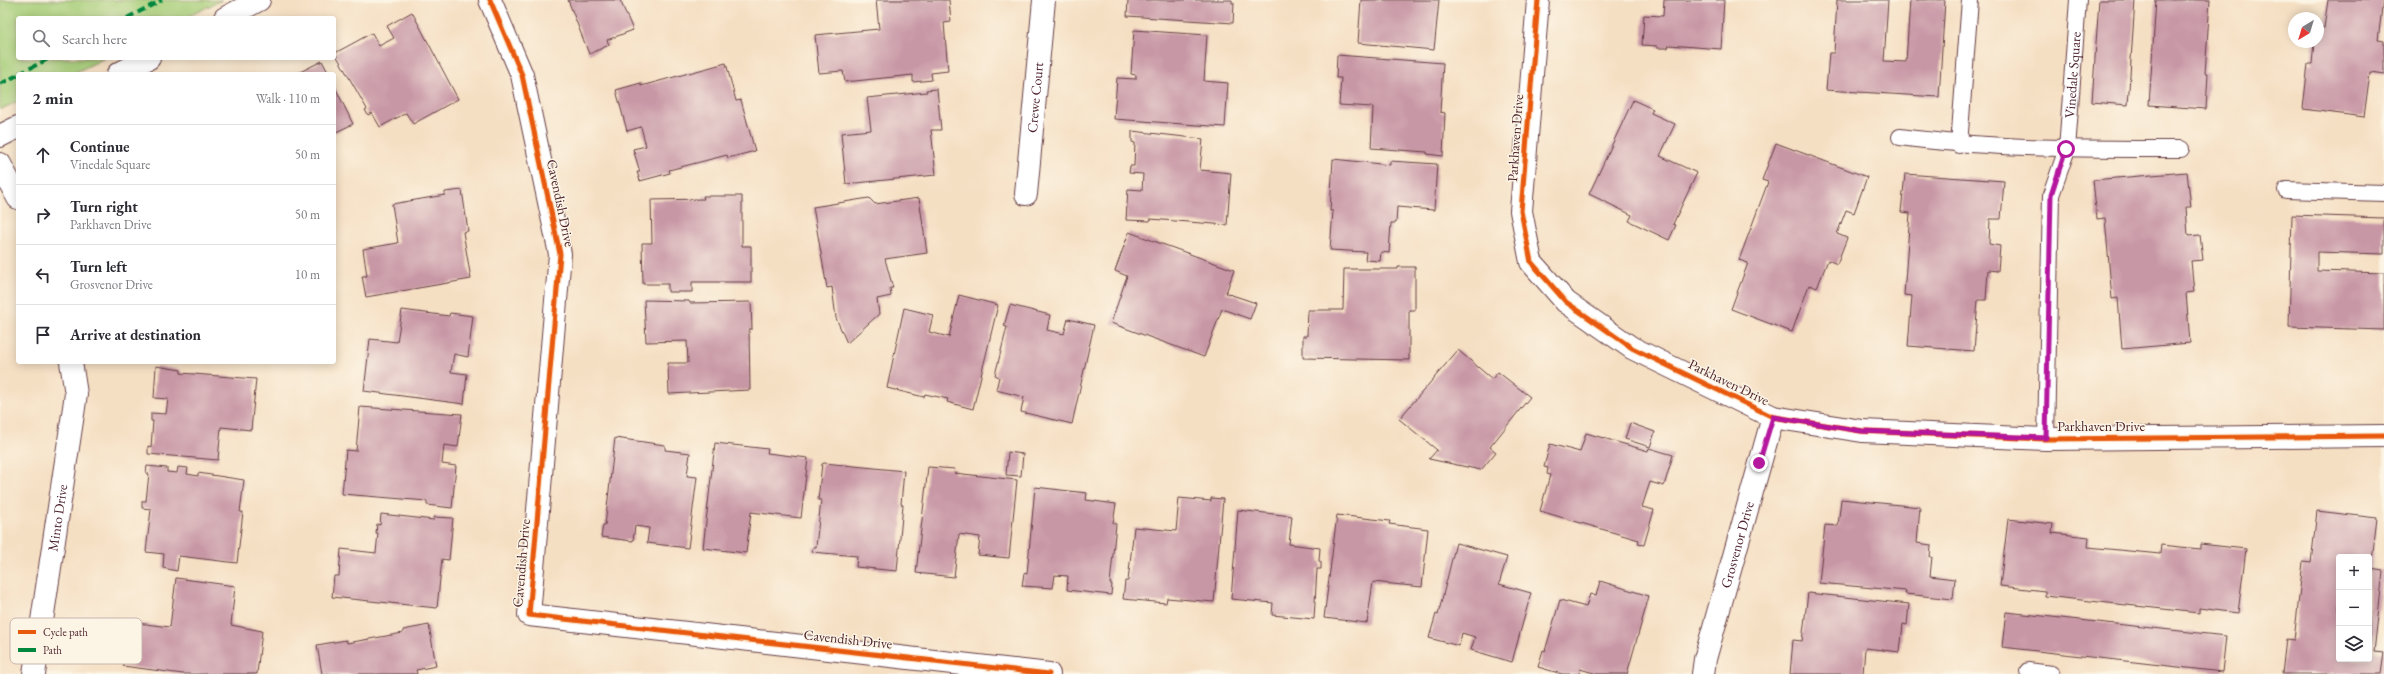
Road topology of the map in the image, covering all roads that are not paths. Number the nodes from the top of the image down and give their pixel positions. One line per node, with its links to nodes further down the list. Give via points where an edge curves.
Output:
1 (259, 0): 7 (street)
2 (490, 0): 29 (street, Cavendish Drive, via 522,75 560,254 529,615)
3 (1044, 0): 20 (street, Crewe Court)
4 (1538, 0): 22 (street, Parkhaven Drive, via 1521,210 1531,262 1566,302 1632,348)
5 (1970, 0): 13 (lane)
6 (2078, 0): 14 (lane, Vinedale Square)
7 (229, 16)
8 (145, 60): 9 (street)
9 (122, 72)
10 (16, 128): 11 (street)
11 (0, 136)
12 (1900, 137): 13 (lane)
13 (1959, 145): 14 (lane)
14 (2066, 149): 15 (lane); 24 (lane, Vinedale Square, via 2051,195)
15 (2181, 149)
16 (0, 164): 19 (street)
17 (2286, 190): 18 (lane)
18 (2384, 192)
19 (16, 194)
20 (1026, 194)
21 (71, 364): 25 (street, Minto Drive, via 76,394)
22 (1773, 417): 24 (street, Parkhaven Drive, via 1862,431); 30 (street, Grosvenor Drive)
23 (2384, 436): 24 (street, Parkhaven Drive)
24 (2046, 438)
25 (42, 618)
26 (36, 664): 28 (street, Minto Drive)
27 (2028, 671): 31 (lane)
28 (34, 674)
29 (1049, 674)
30 (1703, 674)
31 (2051, 674)

